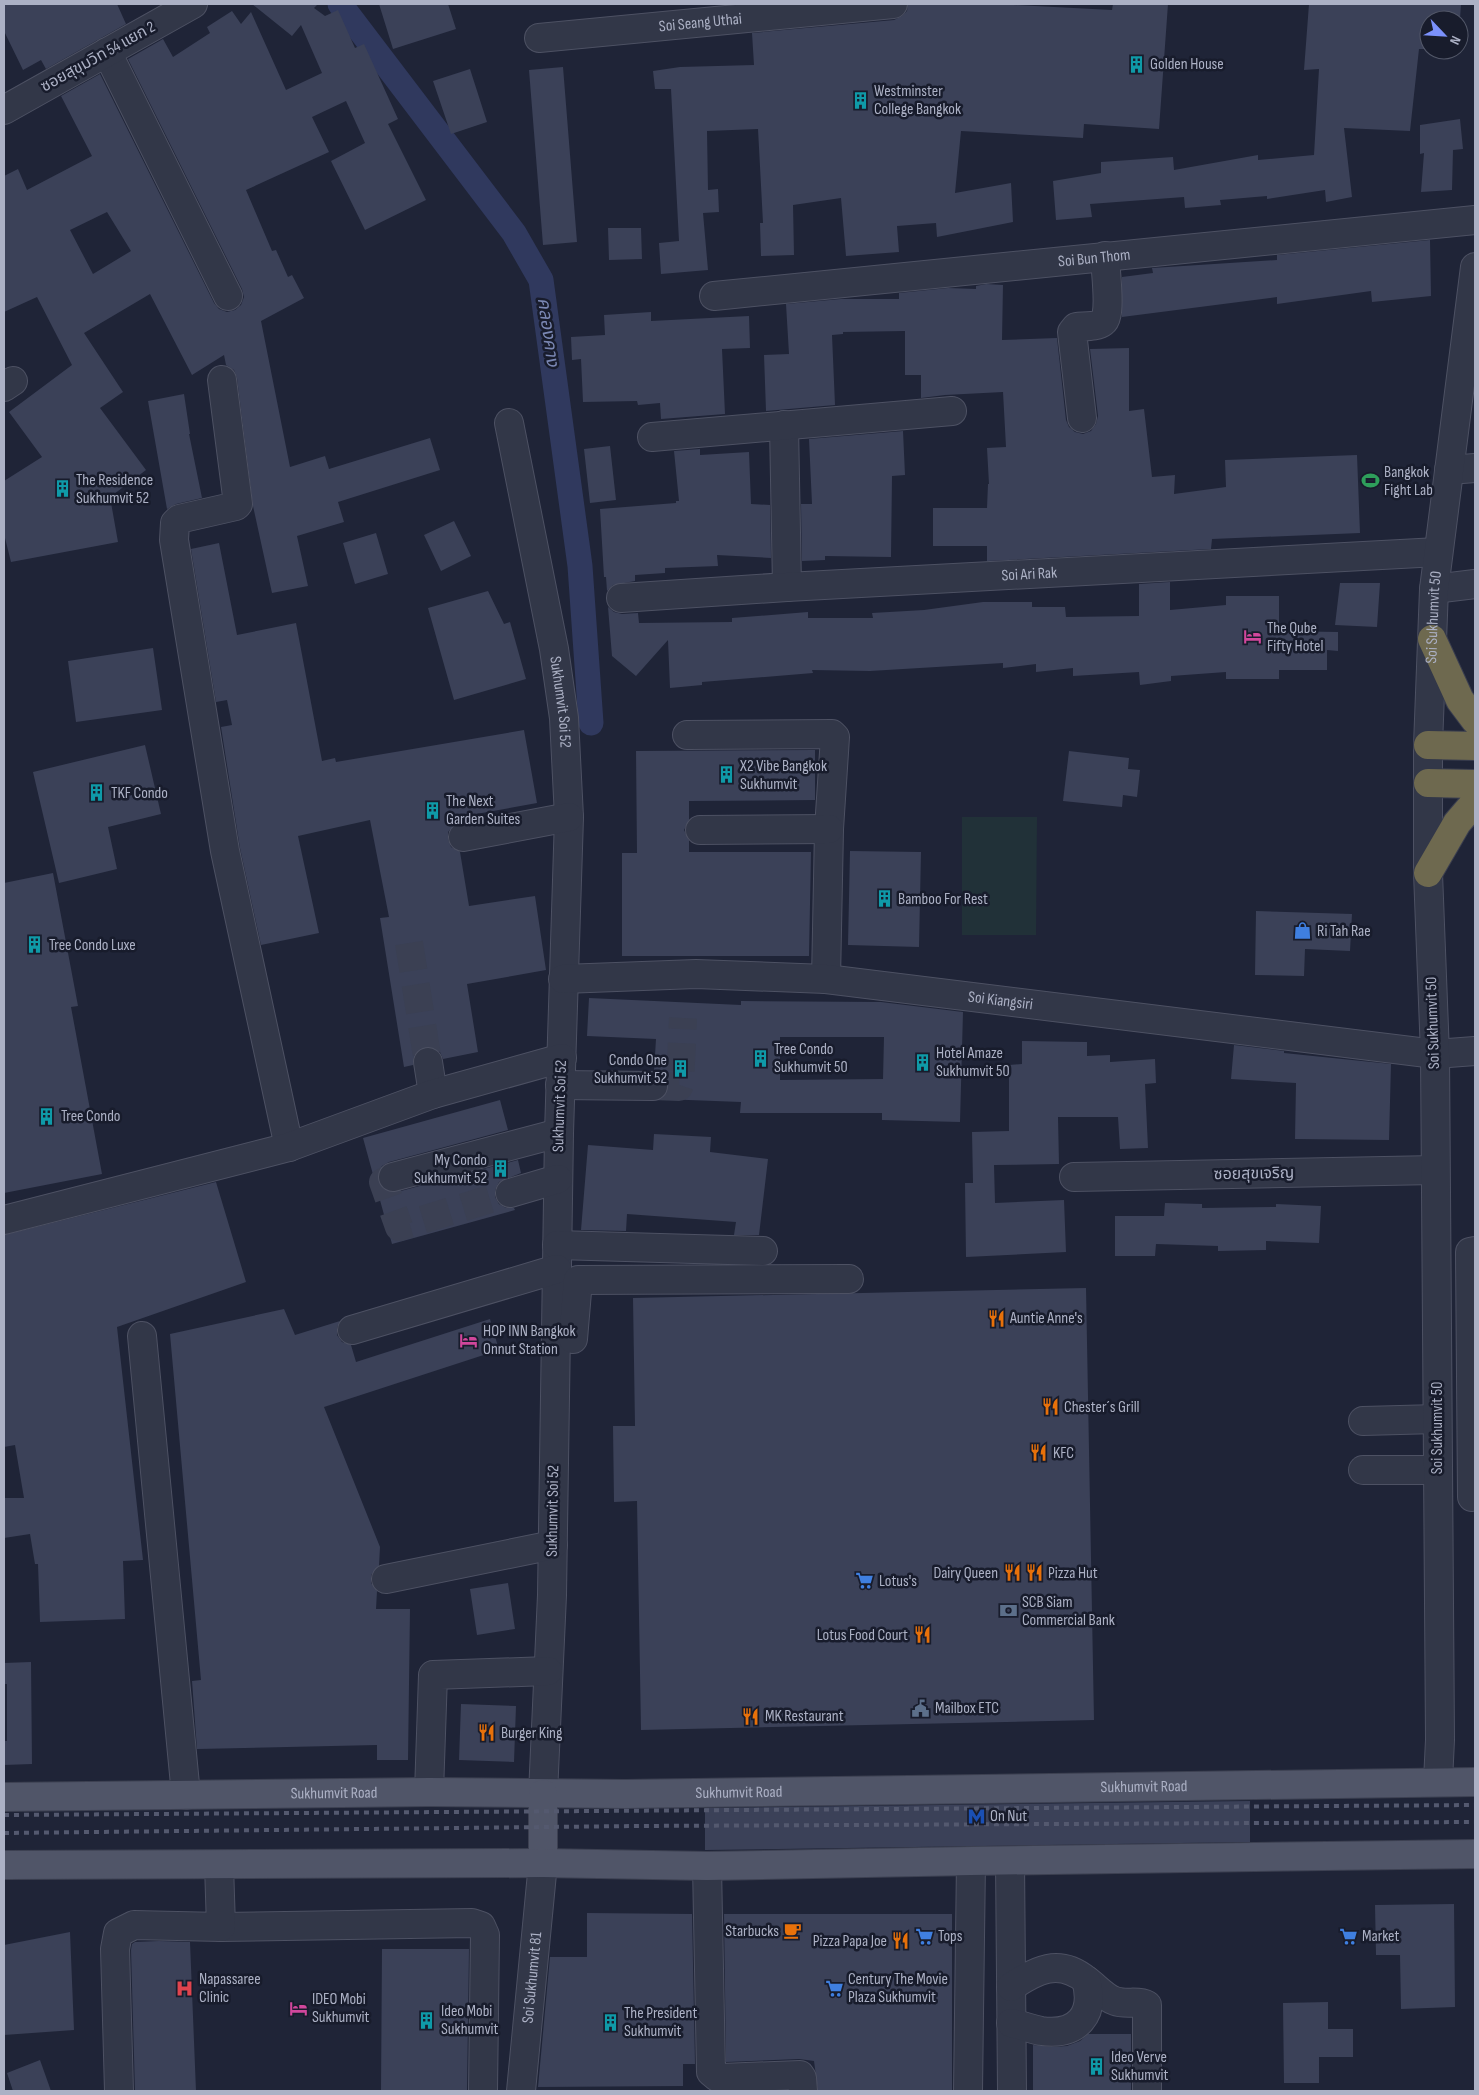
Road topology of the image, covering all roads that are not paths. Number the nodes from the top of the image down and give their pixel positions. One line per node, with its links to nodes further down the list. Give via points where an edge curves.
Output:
1 (193, 4): 5 (street, ซอยสุขุมวิท 54 แยก 2)
2 (893, 4): 3 (street, Soi Seang Uthai)
3 (865, 5): 4 (street, Soi Seang Uthai)
4 (539, 38)
5 (107, 52): 6 (street, ซอยสุขุมวิท 54 แยก 2); 10 (street)
6 (4, 110)
7 (1475, 220): 8 (street, Soi Bun Thom)
8 (1105, 256): 11 (street, Soi Bun Thom); 14 (street, via 1107,318 1102,324 1076,327 1072,332)
9 (1475, 267): 18 (street, Soi Sukhumvit 50)
10 (228, 296)
11 (714, 296)
12 (222, 380): 48 (street, via 238,504 179,519 175,523 174,540 226,851)
13 (952, 411): 16 (street)
14 (1082, 418)
15 (509, 423): 33 (street, Sukhumvit Soi 52, via 554,649 564,718)
16 (784, 426): 17 (street); 21 (street)
17 (652, 437)
18 (1462, 469): 19 (street, Soi Sukhumvit 50)
19 (1438, 552): 21 (street, Soi Ari Rak); 22 (street, Soi Sukhumvit 50)
20 (1475, 584): 22 (street)
21 (787, 587): 23 (street, Soi Ari Rak)
22 (1434, 589): 24 (street, Soi Sukhumvit 50)
23 (621, 598)
24 (1432, 639): 25 (highway)
25 (1440, 684): 26 (highway, via 1460,700); 27 (street, Soi Sukhumvit 50)
26 (1475, 720)
27 (1428, 733): 29 (highway); 30 (street, Soi Sukhumvit 50)
28 (687, 735): 34 (street, via 832,734 836,738)
29 (1475, 746)
30 (1428, 783): 31 (highway); 37 (street, Soi Sukhumvit 50)
31 (1475, 784)
32 (1475, 802): 37 (highway, via 1457,823)
33 (569, 817): 36 (street); 38 (street, Sukhumvit Soi 52)
34 (829, 829): 35 (street); 39 (street)
35 (700, 830)
36 (463, 837)
37 (1428, 873): 41 (street, Soi Sukhumvit 50)
38 (563, 978): 39 (street, Soi Kiangsiri, via 696,974); 42 (street, Sukhumvit Soi 52)
39 (826, 979): 41 (street, Soi Kiangsiri)
40 (1475, 1052): 41 (street, Soi Kiangsiri)
41 (1435, 1054): 49 (street, Soi Sukhumvit 50)
42 (562, 1058): 44 (street, Sukhumvit Soi 52); 46 (street)
43 (428, 1062): 46 (street)
44 (560, 1085): 45 (street); 47 (street, Sukhumvit Soi 52)
45 (653, 1086)
46 (433, 1094): 48 (street)
47 (559, 1133): 50 (street); 52 (street, Sukhumvit Soi 52)
48 (289, 1147): 54 (street)
49 (1435, 1170): 51 (street, ซอยสุขเจริญ); 62 (street, Soi Sukhumvit 50)
50 (393, 1177)
51 (1074, 1177)
52 (558, 1179): 53 (street); 57 (street, Sukhumvit Soi 52)
53 (510, 1193)
54 (4, 1220)
55 (763, 1251): 57 (street)
56 (1475, 1251): 66 (street, via 1470,1252)
57 (557, 1257): 59 (street); 68 (street, Sukhumvit Soi 52)
58 (849, 1279): 61 (street, via 578,1280)
59 (352, 1330)
60 (142, 1336): 75 (street)
61 (573, 1339)
62 (1437, 1420): 63 (street); 65 (street, Soi Sukhumvit 50)
63 (1362, 1421)
64 (1363, 1470): 65 (street)
65 (1438, 1470): 67 (street, Soi Sukhumvit 50)
66 (1474, 1497): 67 (street)
67 (1437, 1498): 71 (street, Soi Sukhumvit 50)
68 (552, 1545): 69 (street); 70 (street, Sukhumvit Soi 52)
69 (386, 1579)
70 (548, 1671): 73 (street, via 434,1675); 74 (street, Sukhumvit Soi 52)
71 (1438, 1781): 72 (main road, Sukhumvit Road); 74 (main road, Sukhumvit Road)
72 (1475, 1782)
73 (430, 1792): 74 (main road, Sukhumvit Road); 75 (main road, Sukhumvit Road)
74 (543, 1794): 80 (main road)
75 (186, 1795): 76 (main road, Sukhumvit Road)
76 (4, 1797)
77 (1475, 1854): 79 (main road)
78 (971, 1860): 79 (main road); 83 (main road); 92 (street)
79 (1010, 1861): 86 (street)
80 (543, 1863): 82 (main road); 83 (main road); 90 (street, Soi Sukhumvit 81)
81 (4, 1865): 82 (main road)
82 (219, 1865): 84 (street)
83 (707, 1866): 91 (street, via 711,2072 722,2078 800,2076)
84 (221, 1927): 88 (street, via 134,1925 118,1933 115,1949); 89 (street, via 472,1923 480,1926 485,1935)
85 (1086, 1980): 86 (street, via 1071,1970 1050,1969 1026,1976); 87 (street, via 1087,2009 1077,2025 1049,2032); 94 (street, via 1113,2000 1147,2005)
86 (1012, 1987): 87 (street)
87 (1011, 2023): 93 (street)
88 (119, 2091)
89 (483, 2091)
90 (521, 2091)
91 (803, 2091)
92 (968, 2091)
93 (1012, 2091)
94 (1147, 2091)

